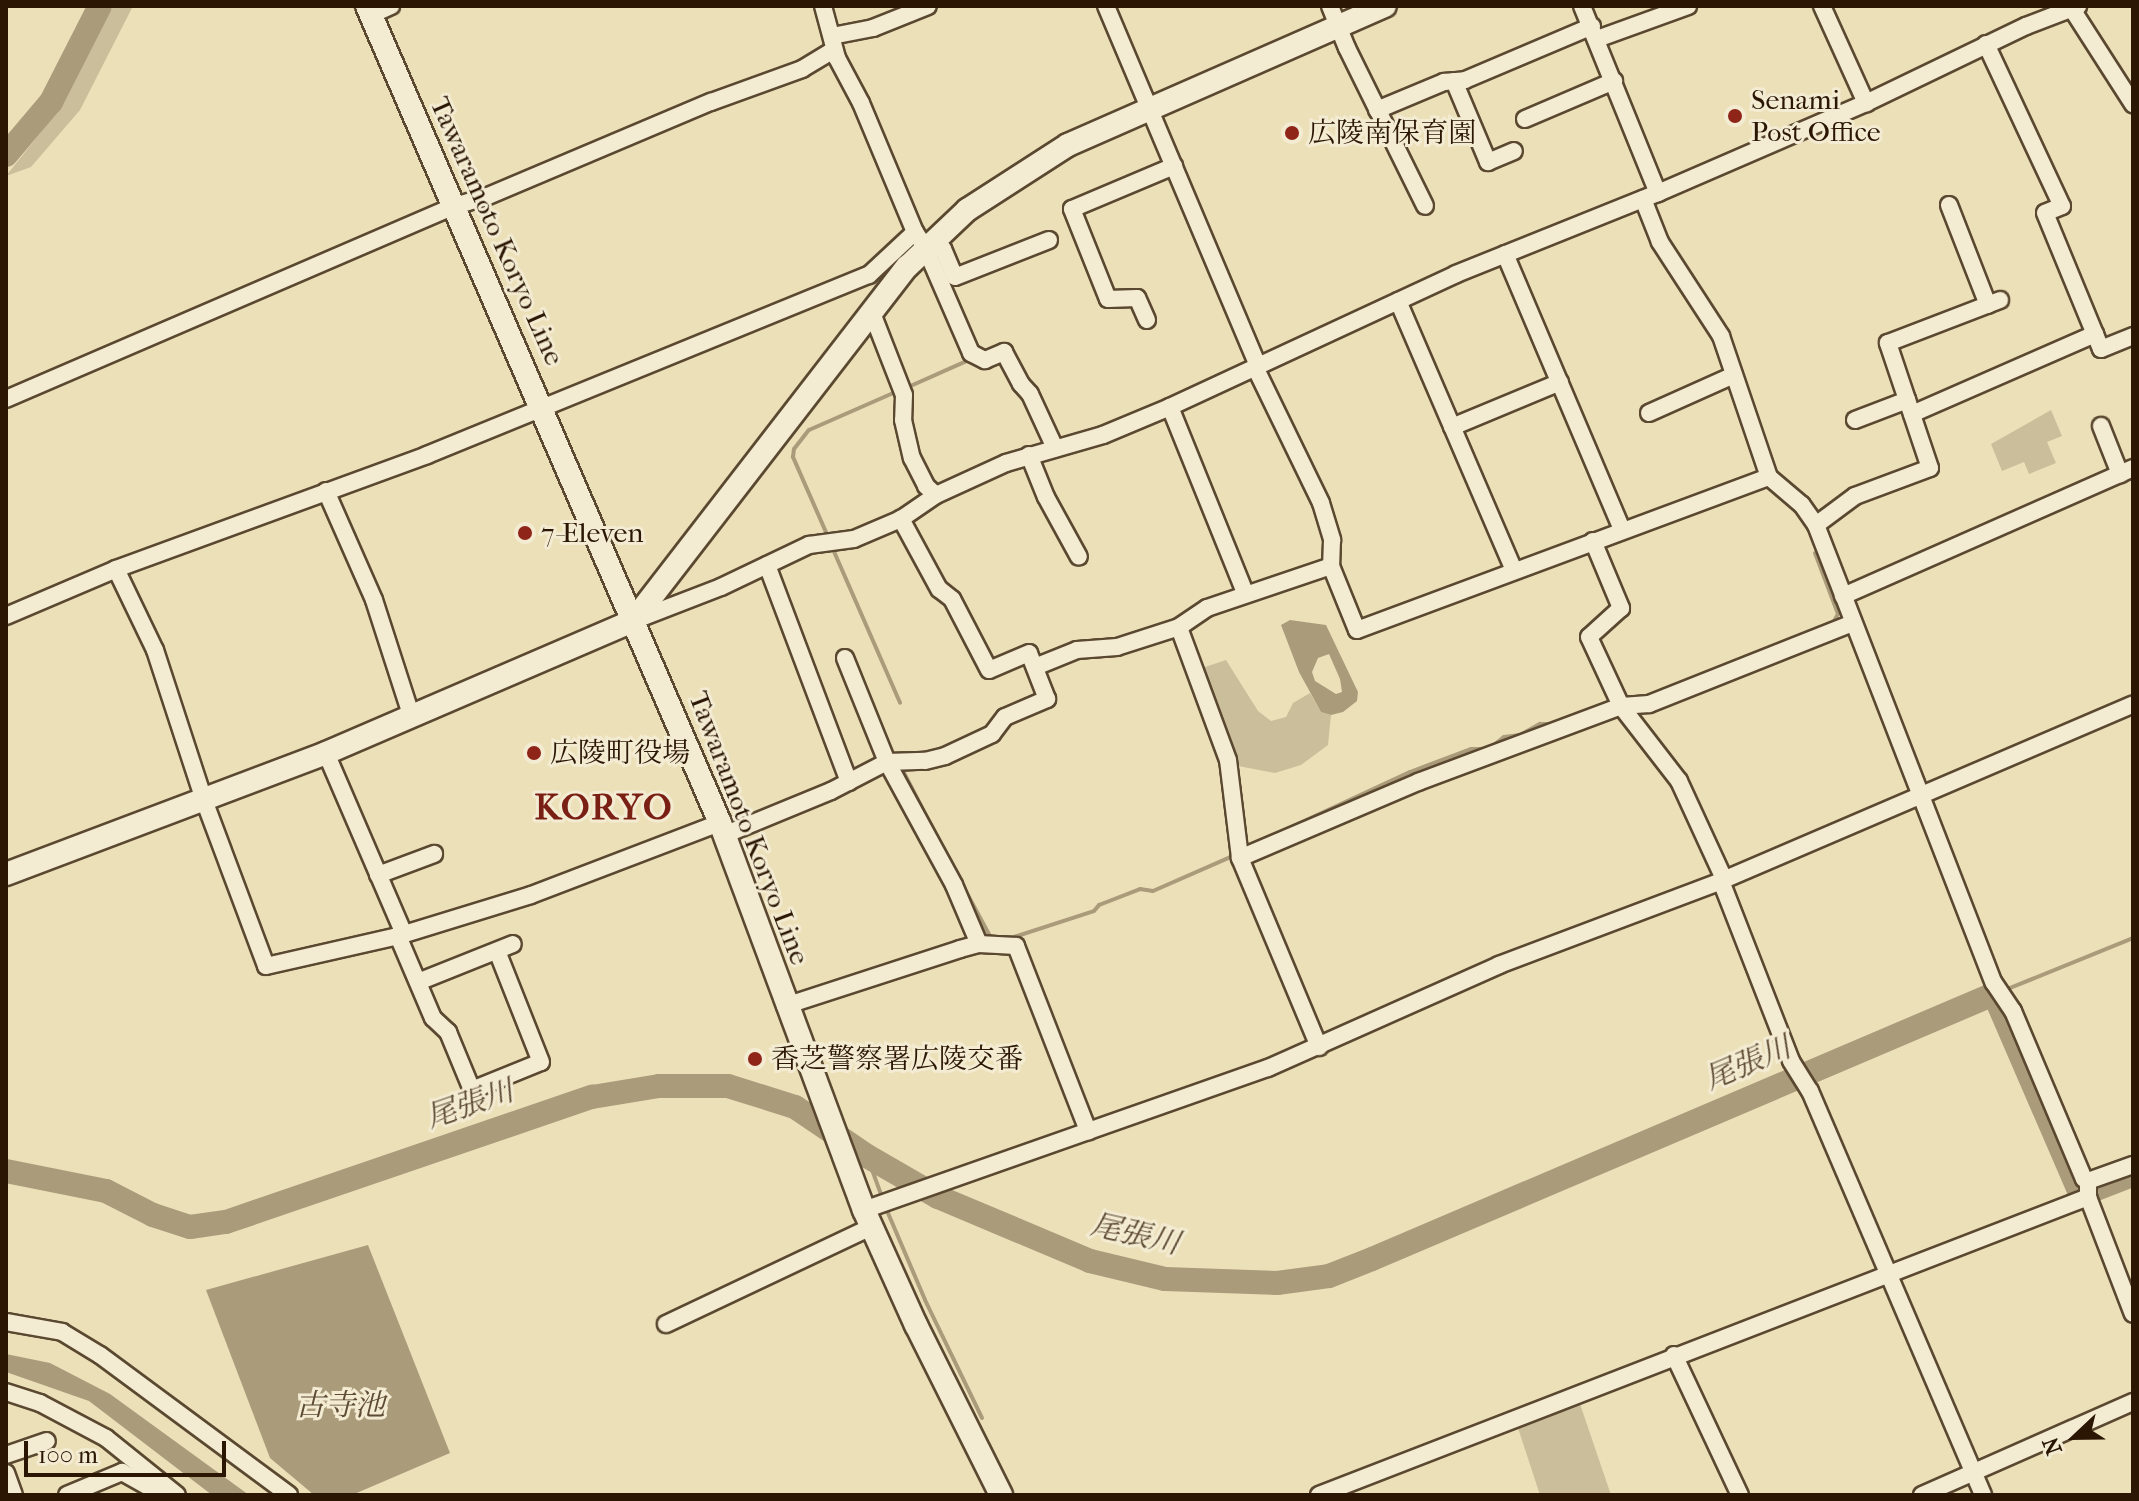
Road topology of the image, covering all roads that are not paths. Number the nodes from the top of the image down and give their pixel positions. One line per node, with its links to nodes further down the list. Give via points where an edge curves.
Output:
1 (823, 6): 12 (street)
2 (928, 6): 12 (street)
3 (1106, 6): 18 (street)
4 (1385, 6): 10 (street)
5 (1582, 6): 11 (street)
6 (1688, 6): 11 (street)
7 (1822, 6): 16 (street)
8 (2073, 7): 13 (street); 17 (street)
9 (376, 9): 25 (street, Tawaramoto Koryo Line)
10 (1334, 16): 18 (street); 19 (street)
11 (1595, 33): 14 (street); 15 (street)
12 (836, 40): 25 (street, via 802,69); 28 (street)
13 (1986, 44): 16 (street); 33 (street, via 2062,206 2045,213)
14 (1454, 81): 19 (street); 21 (street, via 1488,162)
15 (1614, 81): 20 (street); 23 (street)
16 (1866, 103): 23 (street)
17 (2133, 104)
18 (1150, 107): 22 (street); 28 (street, via 1068,145 1017,176 967,210)
19 (1377, 110): 26 (street)
20 (1525, 119)
21 (1514, 151)
22 (1174, 166): 32 (street, via 1072,209 1108,299 1137,298); 35 (street)
23 (1650, 196): 29 (street); 36 (street, via 1660,242 1714,321)
24 (1949, 205): 40 (street, via 1994,302 1888,343)
25 (455, 206): 38 (street); 41 (street, Tawaramoto Koryo Line)
26 (1425, 206)
27 (1049, 240): 28 (street, via 955,277 943,249)
28 (925, 252): 31 (street); 41 (street); 46 (street, via 975,355 985,360 1004,352)
29 (1505, 254): 30 (street); 37 (street)
30 (1398, 301): 35 (street); 45 (street)
31 (872, 313): 50 (street, via 902,391 912,458); 64 (street)
32 (1147, 320)
33 (2095, 334): 34 (street, via 2101,349); 40 (street)
34 (2133, 336)
35 (1256, 366): 39 (street); 58 (street, via 1321,503 1332,540)
36 (1734, 375): 42 (street); 49 (street)
37 (1560, 382): 45 (street); 54 (street)
38 (6, 399)
39 (1170, 407): 46 (street); 61 (street)
40 (1909, 407): 43 (street); 53 (street, via 1930,468 1855,496)
41 (541, 408): 51 (street); 64 (street, Tawaramoto Koryo Line)
42 (1649, 413)
43 (1855, 420)
44 (2101, 426): 48 (street)
45 (1452, 427): 59 (street)
46 (1055, 448): 47 (street)
47 (1029, 455): 50 (street); 56 (street)
48 (2127, 471): 62 (street)
49 (1769, 477): 53 (street); 54 (street)
50 (936, 495): 52 (street)
51 (329, 497): 60 (street); 71 (street, via 374,600)
52 (901, 519): 57 (street); 68 (street, via 989,670 1029,653)
53 (1816, 525): 62 (street)
54 (1622, 529): 55 (street)
55 (1593, 541): 59 (street); 70 (street, via 1621,608 1589,637)
56 (1079, 557)
57 (767, 565): 64 (street); 74 (street)
58 (1331, 566): 59 (street, via 1357,630); 61 (street)
59 (1514, 570)
60 (119, 576): 63 (street); 76 (street, via 155,650)
61 (1245, 593): 68 (street, via 1207,608 1179,627 1117,647 1077,650)
62 (1843, 596): 65 (street)
63 (6, 616)
64 (633, 621): 71 (street); 77 (street, Tawaramoto Koryo Line)
65 (1853, 623): 70 (street, via 1649,704); 75 (street)
66 (1181, 633): 78 (street, via 1228,760)
67 (845, 658): 73 (street)
68 (1035, 667): 73 (street, via 1047,699 1005,717 992,734 945,756)
69 (2133, 704): 75 (street)
70 (1621, 706): 78 (street); 82 (street, via 1679,781)
71 (412, 718): 72 (street)
72 (326, 753): 76 (street); 81 (street)
73 (887, 762): 74 (street); 84 (street, via 954,885)
74 (849, 782): 77 (street)
75 (1919, 794): 82 (street); 90 (street, via 1994,983 2009,1004)
76 (204, 800): 80 (street); 83 (street, via 266,966)
77 (722, 829): 83 (street); 86 (street, Tawaramoto Koryo Line)
78 (1239, 850): 87 (street)
79 (434, 854): 81 (street)
80 (6, 874)
81 (378, 875): 83 (street)
82 (1722, 880): 87 (street, via 1499,965); 92 (street, via 1794,1067)
83 (401, 935): 85 (street)
84 (979, 944): 86 (street); 88 (street, via 1016,946)
85 (418, 982): 85 (street, via 505,948 541,1062 472,1090 448,1032 433,1018)
86 (785, 1006): 91 (street, Tawaramoto Koryo Line, via 845,1162)
87 (1319, 1047): 88 (street)
88 (1088, 1131): 91 (street)
89 (2133, 1165): 90 (street)
90 (2088, 1188): 92 (street); 93 (street)
91 (881, 1208): 95 (street); 107 (street, Tawaramoto Koryo Line)
92 (1888, 1272): 96 (street); 102 (street)
93 (2133, 1314)
94 (6, 1322): 106 (street, via 62,1332 100,1355)
95 (666, 1324)
96 (1674, 1355): 108 (street); 109 (street)
97 (6, 1392): 103 (street, via 40,1403 106,1438)
98 (2133, 1402): 102 (street)
99 (47, 1441): 100 (street)
100 (6, 1455)
101 (6, 1473): 104 (street)
102 (1973, 1473): 110 (street); 111 (street)
103 (169, 1494): 105 (street, via 122,1472)
104 (14, 1495)
105 (67, 1495)
106 (289, 1495)
107 (1001, 1495)
108 (1319, 1495)
109 (1740, 1495)
110 (1922, 1495)
111 (1983, 1495)

